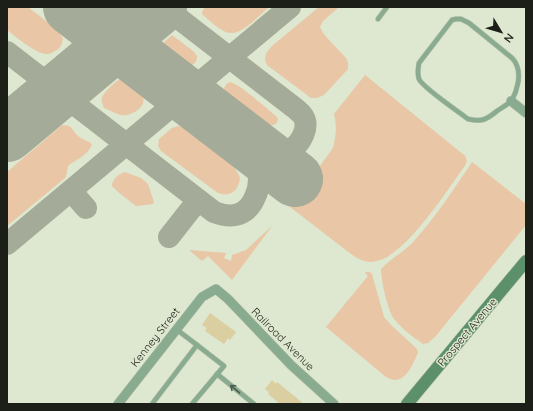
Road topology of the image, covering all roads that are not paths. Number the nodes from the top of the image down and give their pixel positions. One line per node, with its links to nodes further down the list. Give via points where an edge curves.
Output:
1 (387, 7): 2 (lane)
2 (378, 19)
3 (511, 101): 3 (lane, via 519,75 512,58 468,23 461,19 452,20 419,63 419,80 468,119 475,121 482,121); 4 (street)
4 (526, 113)
5 (526, 261): 15 (main road, Prospect Avenue)
6 (216, 289): 7 (street, Kenney Street, via 202,297); 14 (street, Railroad Avenue, via 291,365)
7 (176, 330): 8 (lane); 10 (street, Kenney Street)
8 (197, 345): 9 (lane, via 224,366); 11 (lane)
9 (217, 374): 12 (lane); 13 (lane, one-way to 9)
10 (118, 404)
11 (152, 404)
12 (192, 404)
13 (254, 404)
14 (334, 404)
15 (407, 404)

